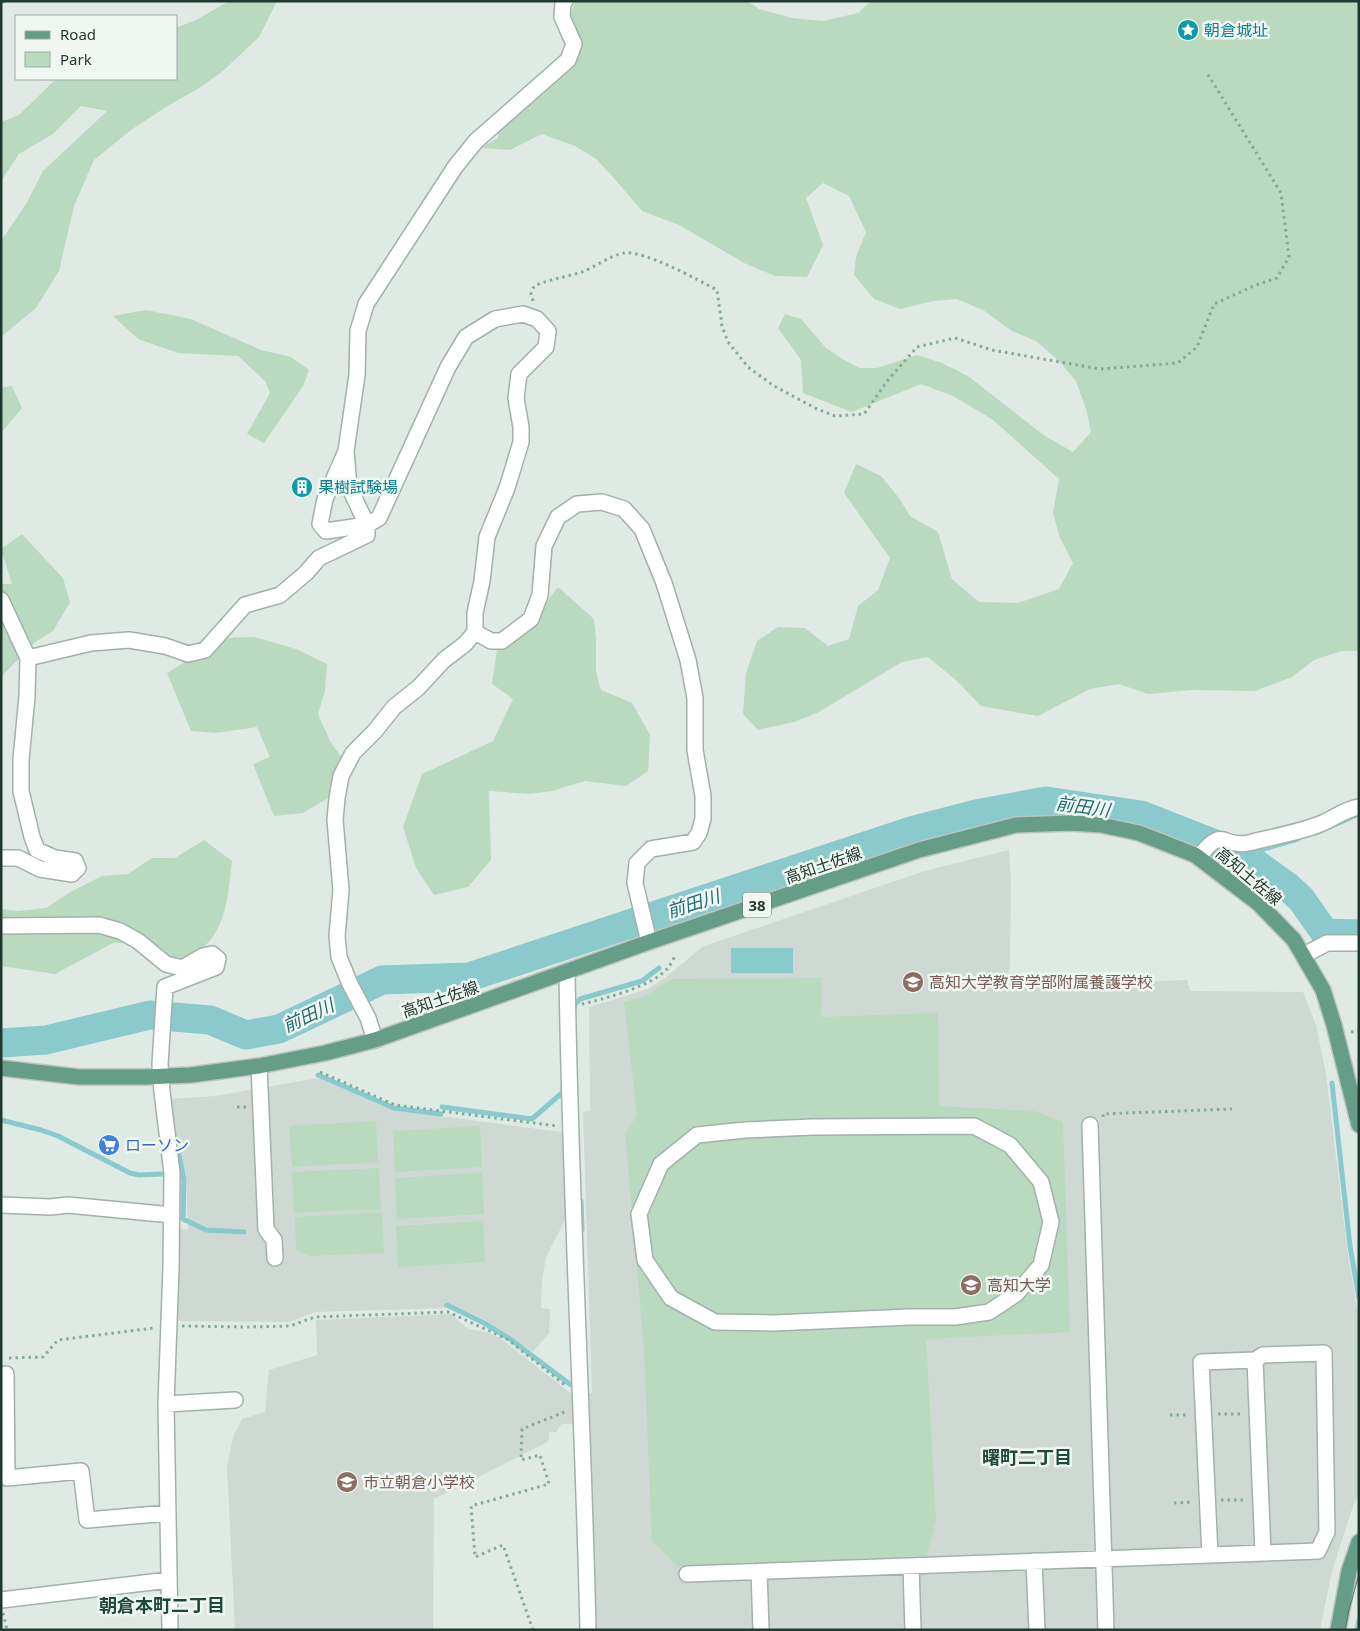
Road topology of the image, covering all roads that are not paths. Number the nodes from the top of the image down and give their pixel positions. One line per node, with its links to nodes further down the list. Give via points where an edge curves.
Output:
1 (565, 1): 2 (street, via 562,17 574,44 568,60 476,141 454,167 366,304 358,331 357,374)
2 (346, 451): 3 (street, via 349,487); 3 (street, via 325,499 320,524 326,531)
3 (367, 525): 5 (street, via 380,518 444,376 466,337 495,320 523,314 537,319 548,331 546,347 519,374 516,398 521,442 487,537 475,613); 6 (street, via 367,535 319,558 280,595 245,605 205,650 188,654 129,640 91,643)
4 (1, 600): 6 (street)
5 (476, 632): 11 (street, via 491,642 502,641 531,618 540,595 544,546 558,516 577,504 602,502 624,508 642,528 664,583 688,660 695,698 695,750 703,796 703,819 693,842 651,849 637,863 635,883); 15 (street, via 394,707 353,753 341,776 335,820 341,890 339,957)
6 (28, 658): 9 (street, via 21,791 32,838 37,850 55,858 75,861 78,868 72,874 40,869 18,858)
7 (1359, 807): 8 (street, via 1318,825 1242,844 1218,839)
8 (1205, 849): 11 (main road, 高知土佐線 / 38, via 1101,825 1016,825 919,850); 13 (main road, 高知土佐線 / 38, via 1294,940)
9 (1, 858)
10 (1, 926): 18 (street, via 99,926 120,930 166,964 182,968 203,956 212,954 218,958 216,966 165,987)
11 (649, 942): 14 (main road, 高知土佐線 / 38)
12 (1359, 943): 13 (street, via 1327,943)
13 (1304, 955): 20 (main road, 高知土佐線 / 38, via 1323,990)
14 (567, 972): 15 (main road, 高知土佐線 / 38); 41 (street)
15 (375, 1040): 16 (main road, 高知土佐線 / 38)
16 (259, 1066): 18 (main road, 高知土佐線 / 38); 24 (street, via 266,1229 274,1240)
17 (1, 1068): 18 (main road, 高知土佐線 / 38, via 79,1077)
18 (160, 1076): 23 (street, via 172,1173)
19 (1097, 1125): 33 (street)
20 (1359, 1125)
21 (745, 1130): 21 (street, via 974,1126 1010,1145 1042,1182 1051,1222 1040,1265 1016,1294 989,1312 956,1317 715,1322 672,1298 645,1260 639,1214 661,1164 697,1135)
22 (1, 1205): 23 (street, via 68,1205)
23 (172, 1216): 28 (street)
24 (275, 1258)
25 (1255, 1360): 31 (street); 31 (street, via 1263,1355 1324,1353 1327,1532 1318,1551); 32 (street, via 1201,1362)
26 (6, 1374): 29 (street, via 7,1478 81,1471 87,1520)
27 (235, 1400): 28 (street)
28 (166, 1404): 29 (street)
29 (168, 1513): 38 (street)
30 (1359, 1542): 46 (main road, via 1349,1571)
31 (1263, 1553): 32 (street)
32 (1210, 1555): 33 (street)
33 (1103, 1559): 34 (street); 45 (street)
34 (1034, 1561): 35 (street); 44 (street)
35 (911, 1566): 36 (street); 43 (street)
36 (759, 1571): 37 (street); 42 (street)
37 (687, 1574)
38 (169, 1580): 39 (street); 40 (street)
39 (1, 1600)
40 (170, 1630)
41 (588, 1630)
42 (761, 1630)
43 (913, 1630)
44 (1037, 1630)
45 (1106, 1630)
46 (1338, 1630)

